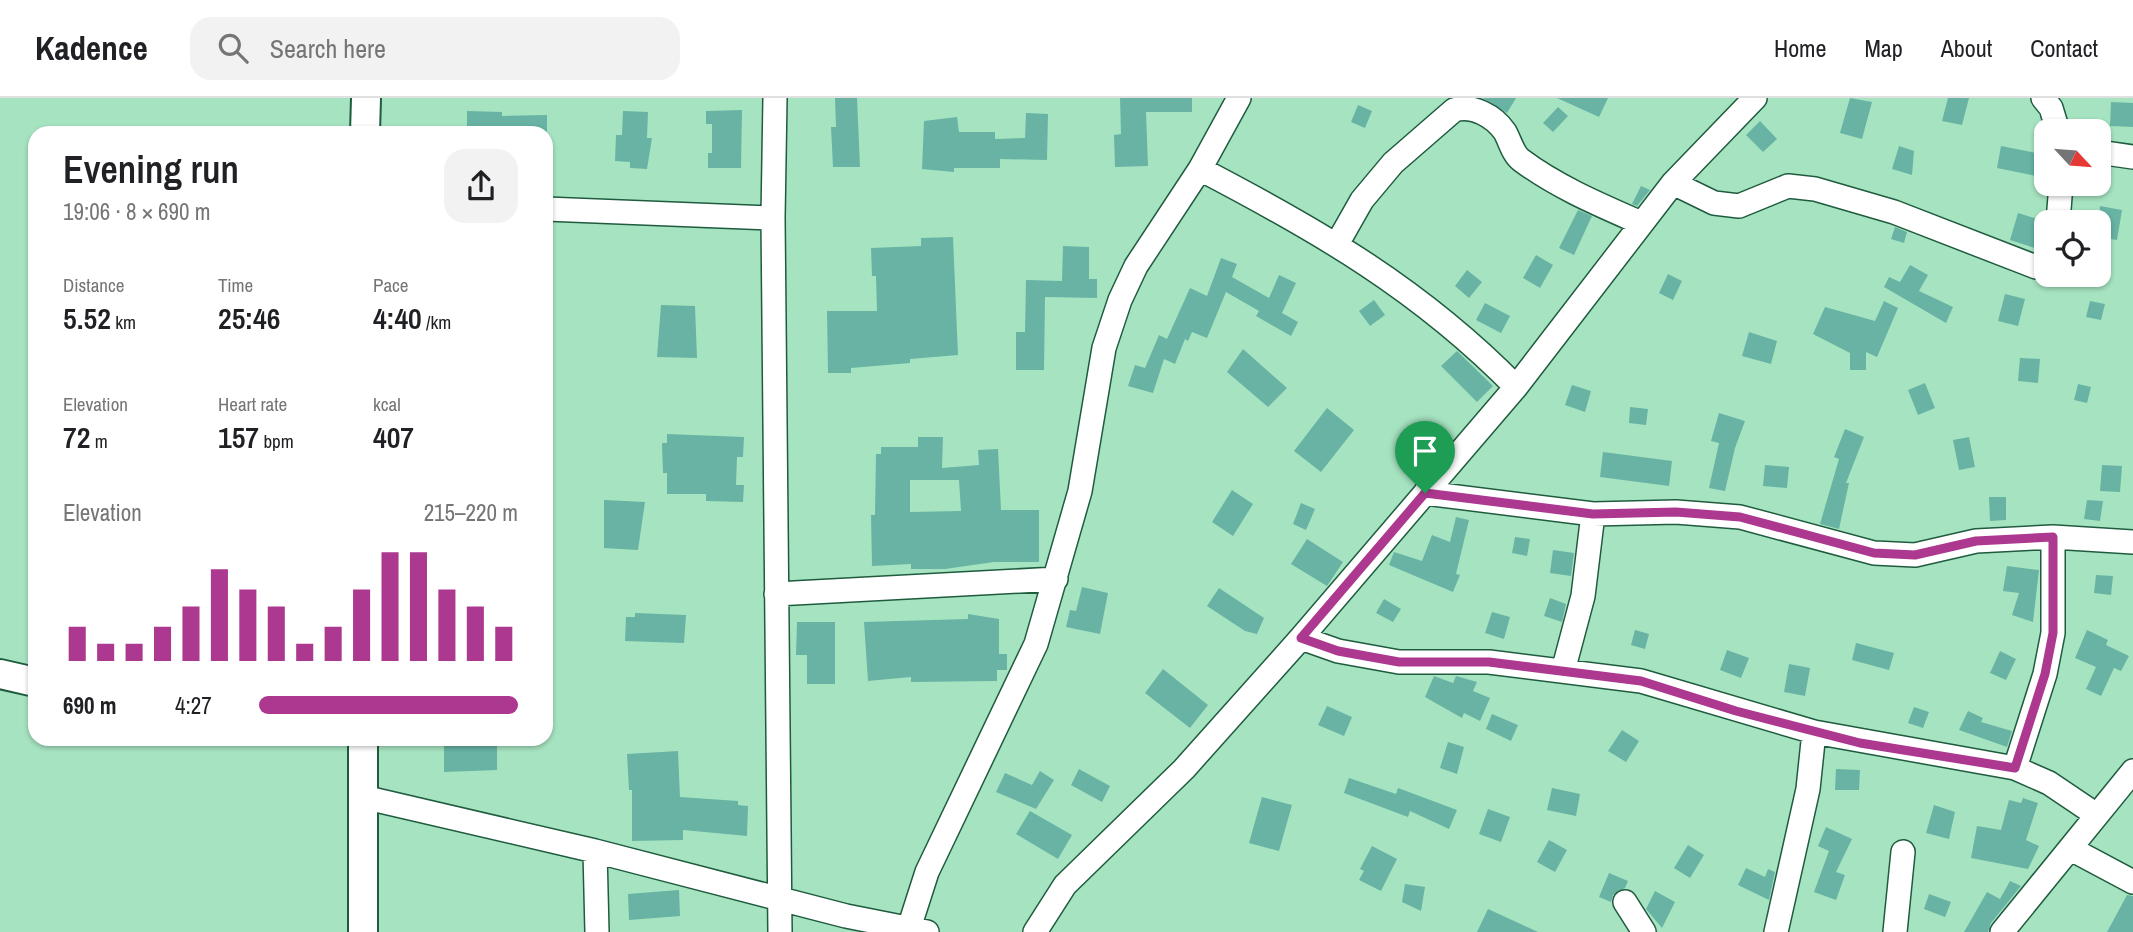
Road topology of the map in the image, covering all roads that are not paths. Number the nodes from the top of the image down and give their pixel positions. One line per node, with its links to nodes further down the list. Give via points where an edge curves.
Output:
1 (366, 98): 7 (main road)
2 (775, 98): 13 (street)
3 (1239, 98): 10 (street)
4 (1755, 98): 11 (street)
5 (2043, 98): 6 (street)
6 (2054, 119)
7 (365, 126)
8 (2111, 154): 9 (street)
9 (2133, 157)
10 (1200, 169): 15 (street); 22 (street, via 1136,266 1120,300 1104,348 1080,491)
11 (1673, 183): 14 (street); 16 (street, via 1714,203 1739,206 1788,186 1815,189 1894,212)
12 (553, 209): 13 (street)
13 (773, 218): 23 (street)
14 (1641, 223): 15 (street, via 1576,194 1518,158 1503,129 1485,114 1463,107 1393,163 1362,200); 17 (street)
15 (1337, 244): 17 (street, via 1470,339)
16 (2034, 266)
17 (1516, 387): 18 (street)
18 (1425, 493): 19 (street); 24 (street)
19 (1593, 514): 20 (street, via 1676,512 1740,517 1874,553 1915,555 1976,541); 25 (street, via 1583,596)
20 (2053, 537): 21 (street); 30 (street, via 2053,633)
21 (2133, 542)
22 (1056, 579): 23 (street); 40 (street, via 1036,644 927,872)
23 (776, 594): 38 (street)
24 (1301, 638): 25 (street, via 1338,651 1399,662 1489,662); 44 (street, via 1184,769 1065,885)
25 (1563, 671): 28 (street, via 1641,681)
26 (0, 674): 27 (main road)
27 (28, 680)
28 (1814, 732): 30 (street); 46 (street, via 1808,789)
29 (363, 751): 32 (main road)
30 (2015, 768): 33 (street, via 2049,783)
31 (2133, 771): 33 (street)
32 (363, 797): 35 (street); 41 (main road)
33 (2095, 814): 34 (street)
34 (2071, 849): 37 (street); 48 (street)
35 (595, 851): 38 (street); 42 (street)
36 (1903, 852): 47 (street)
37 (2133, 882)
38 (781, 900): 40 (street); 43 (street)
39 (1625, 902): 45 (street)
40 (918, 930)
41 (363, 932)
42 (597, 932)
43 (780, 932)
44 (1035, 932)
45 (1644, 932)
46 (1776, 932)
47 (1895, 932)
48 (2002, 932)

